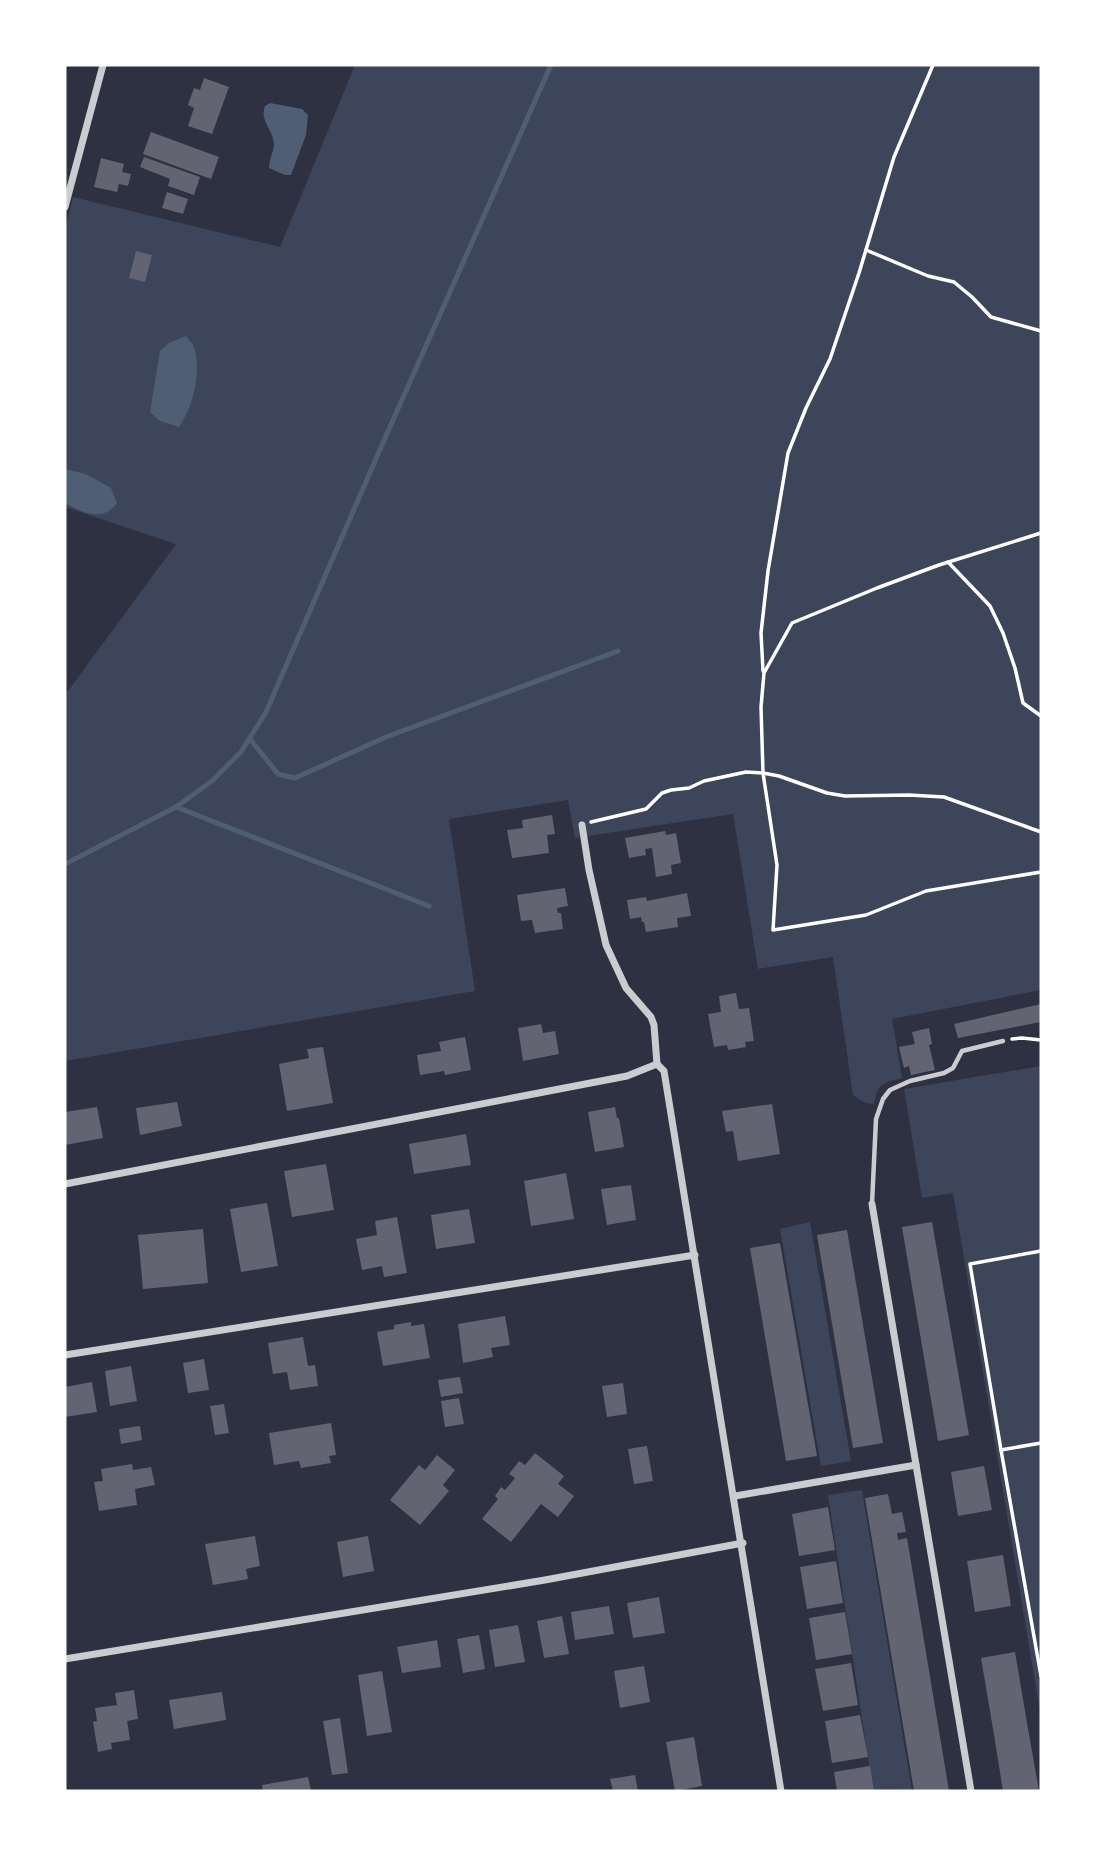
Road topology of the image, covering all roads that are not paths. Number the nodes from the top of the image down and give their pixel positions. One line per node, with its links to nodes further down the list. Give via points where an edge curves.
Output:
1 (103, 65): 2 (street)
2 (65, 206)
3 (582, 825): 5 (street, via 606,945 626,988 651,1017)
4 (1003, 1041): 7 (lane, via 962,1051 953,1068 944,1073 890,1090 876,1119)
5 (657, 1064): 6 (street, via 627,1076); 8 (street, via 664,1071)
6 (65, 1184)
7 (872, 1204): 10 (street)
8 (695, 1255): 9 (street); 11 (street)
9 (65, 1355)
10 (916, 1465): 11 (street); 15 (street)
11 (735, 1496): 12 (street)
12 (743, 1543): 13 (street); 14 (street)
13 (65, 1659)
14 (781, 1791)
15 (971, 1791)

